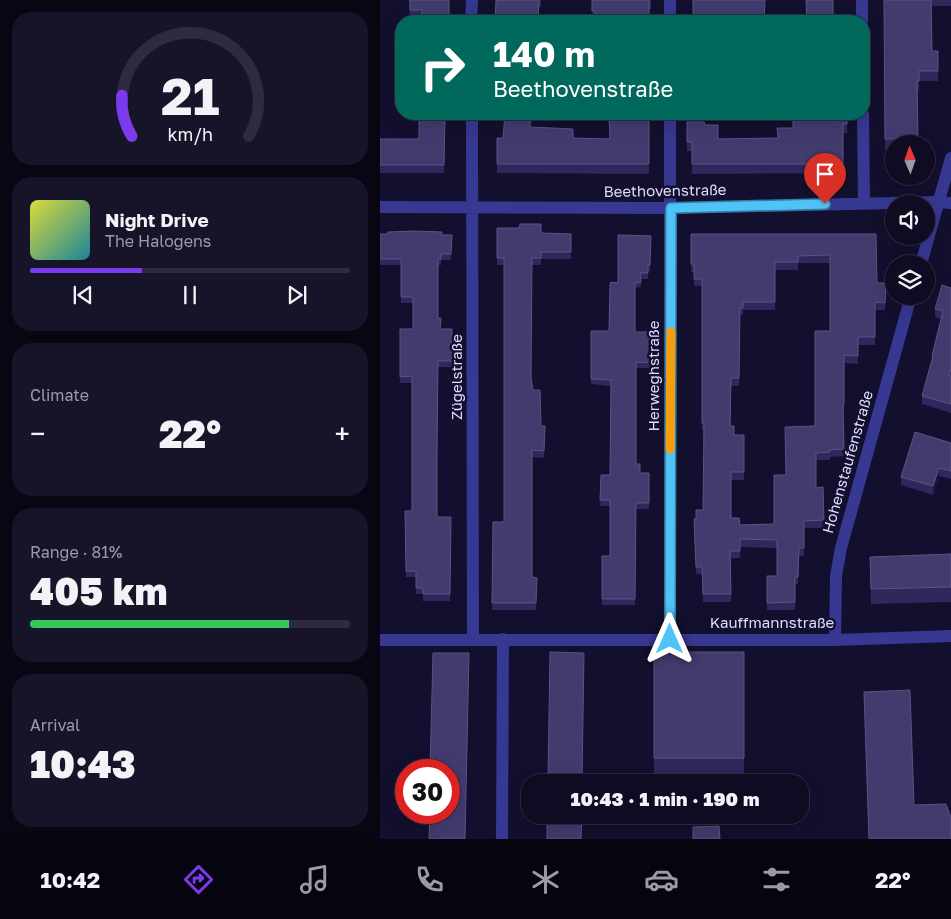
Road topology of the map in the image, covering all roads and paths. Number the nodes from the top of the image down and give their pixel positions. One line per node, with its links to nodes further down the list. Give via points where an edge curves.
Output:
1 (472, 0): 4 (street)
2 (670, 0): 5 (street)
3 (862, 0): 6 (street)
4 (471, 15)
5 (670, 15)
6 (862, 15)
7 (472, 120): 15 (street, Zügelstraße)
8 (670, 120): 16 (street, Herweghstraße)
9 (863, 120): 12 (street)
10 (951, 158): 11 (street)
11 (938, 202): 12 (street, Beethovenstraße); 13 (street, Beethovenstraße); 17 (street)
12 (864, 203): 16 (street, Beethovenstraße)
13 (951, 203)
14 (380, 207): 15 (street, Beethovenstraße)
15 (473, 208): 16 (street, Beethovenstraße); 23 (street, Zügelstraße)
16 (671, 208): 21 (street, Herweghstraße)
17 (923, 255)
18 (909, 305): 24 (street, Hohenstaufenstraße, via 841,548 836,576)
19 (951, 636): 24 (street, Kauffmannstraße)
20 (503, 639): 21 (street, Kauffmannstraße); 23 (street, Kauffmannstraße); 25 (street)
21 (670, 639): 24 (street, Kauffmannstraße)
22 (380, 640): 23 (street, Kauffmannstraße)
23 (473, 640)
24 (835, 640)
25 (502, 839)

